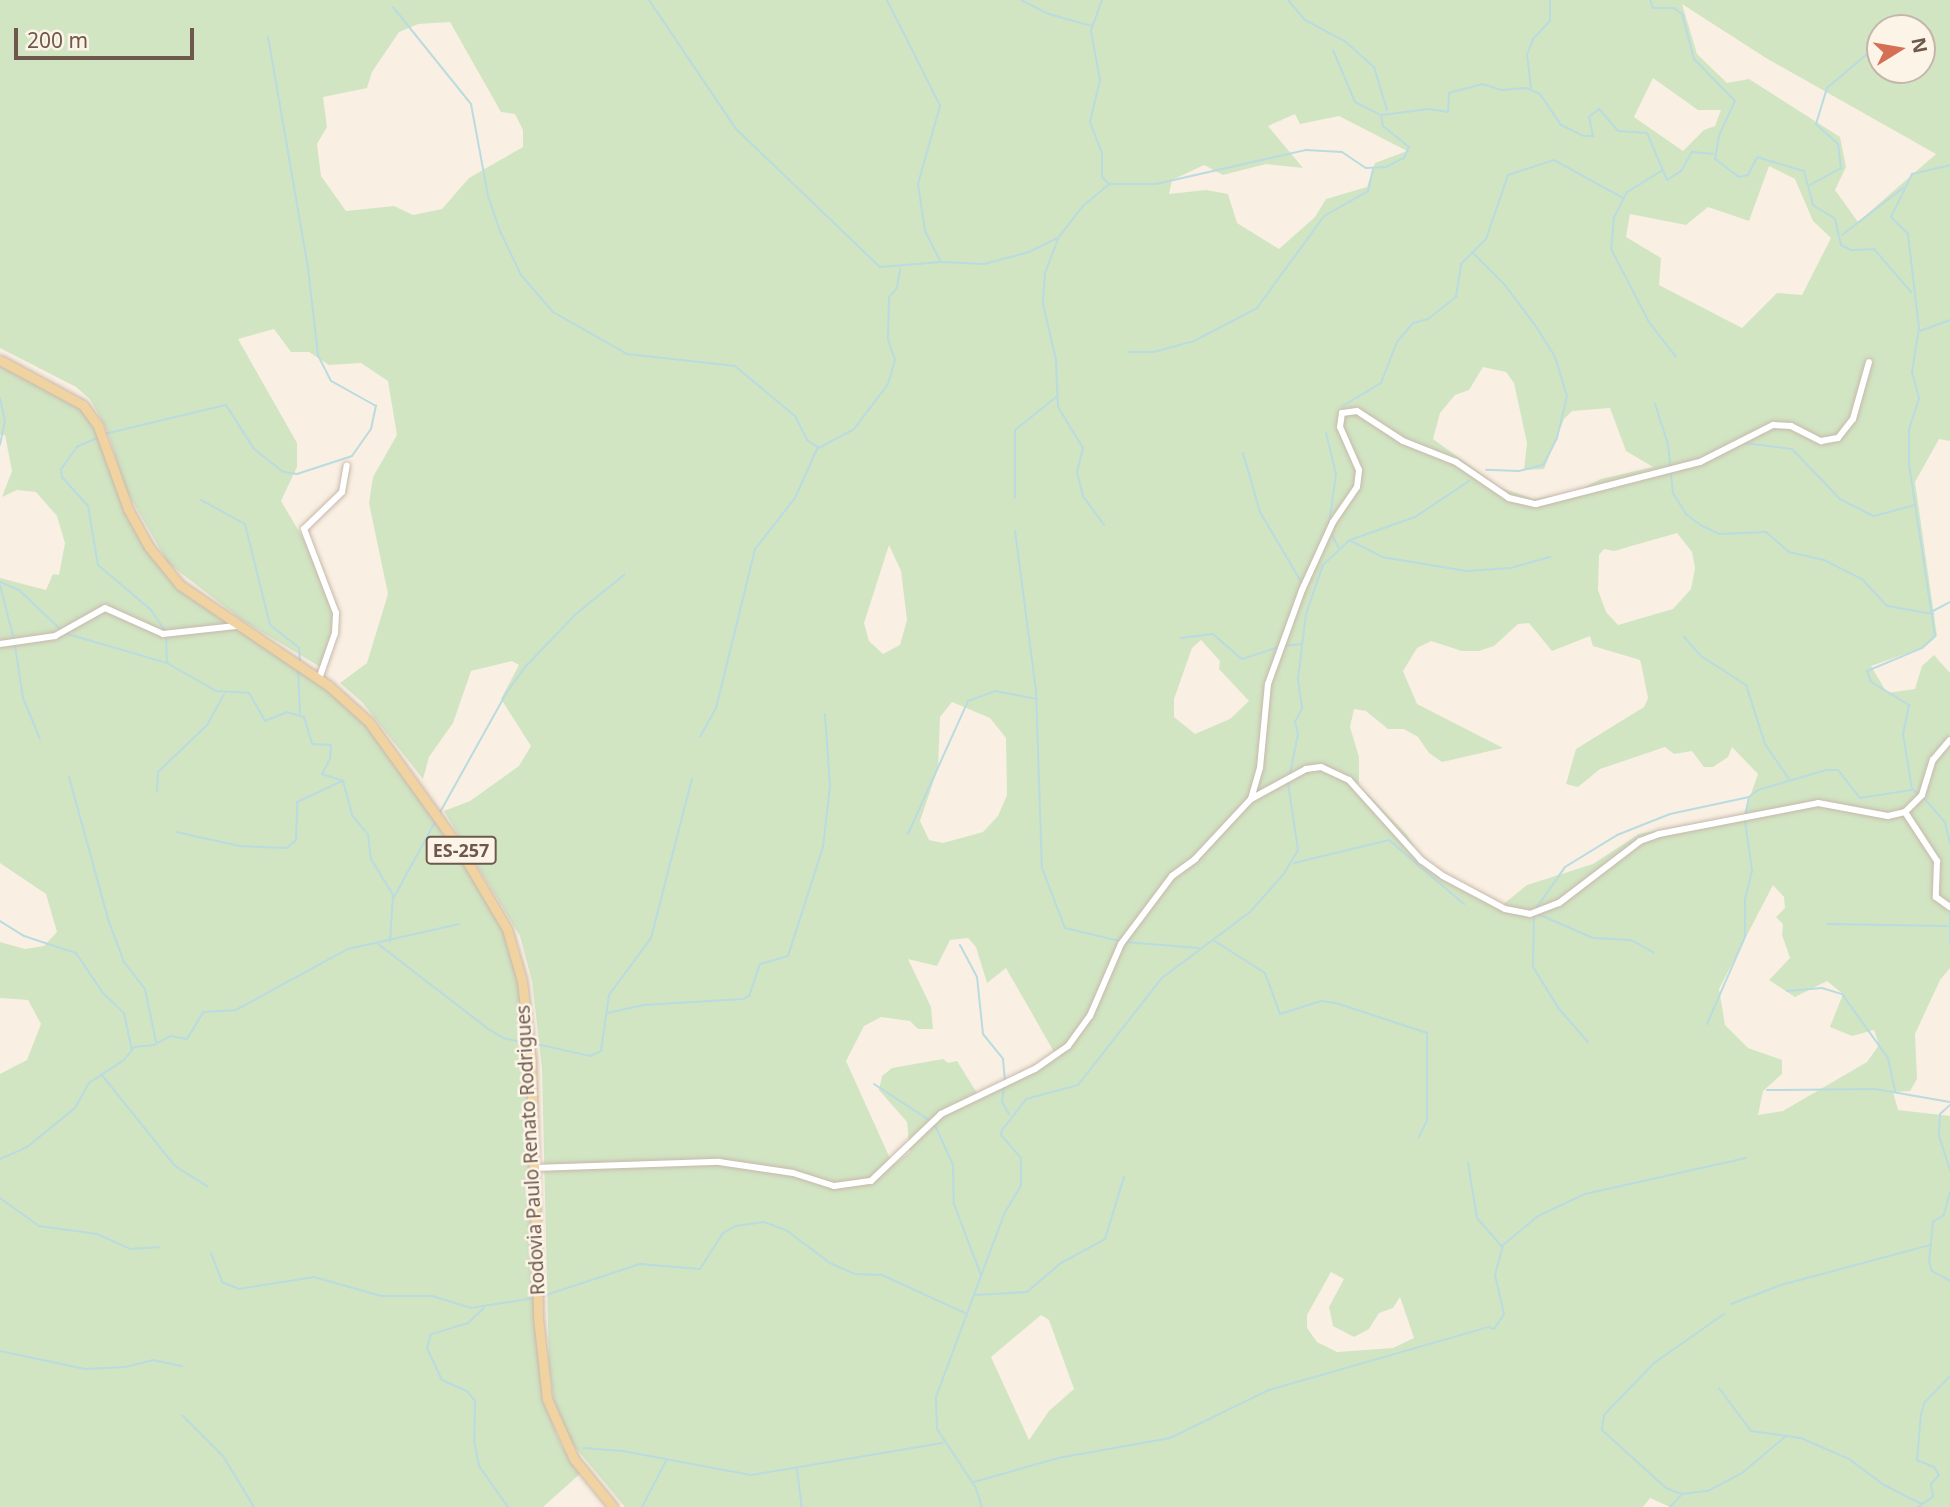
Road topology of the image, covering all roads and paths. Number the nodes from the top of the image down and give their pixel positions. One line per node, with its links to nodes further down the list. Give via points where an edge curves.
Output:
1 (0, 360): 4 (main road, Rodovia Paulo Renato Rodrigues / ES-257, via 83,405 99,426 128,509 149,547 180,585)
2 (1869, 362): 8 (street, via 1853,419 1838,438 1821,441 1791,426 1773,425 1715,457 1536,504 1509,498 1456,463 1404,441 1357,411 1342,413 1340,427 1359,470 1357,487 1333,522 1302,590 1269,684 1260,768)
3 (347, 465): 6 (street, via 342,492 304,529 336,613 335,632)
4 (236, 625): 5 (street, via 163,634 105,608 55,636); 6 (main road, Rodovia Paulo Renato Rodrigues / ES-257)
5 (0, 644)
6 (319, 679): 11 (main road, Rodovia Paulo Renato Rodrigues / ES-257, via 356,709 386,743 458,846 507,929 519,965 527,1023)
7 (1950, 740): 9 (street, via 1936,754 1922,795)
8 (1251, 799): 9 (street, via 1314,767 1342,775 1401,832 1421,860 1495,904 1524,914 1559,903 1640,841 1659,834 1818,803 1888,816); 11 (street, via 1146,908 1114,956 1090,1016 1068,1046 1035,1069 942,1114 871,1181 834,1186 793,1173 719,1162)
9 (1905, 813): 10 (street, via 1937,860 1936,897)
10 (1950, 906)
11 (534, 1168): 12 (main road, Rodovia Paulo Renato Rodrigues / ES-257, via 540,1358 547,1399 570,1452)
12 (613, 1507)

